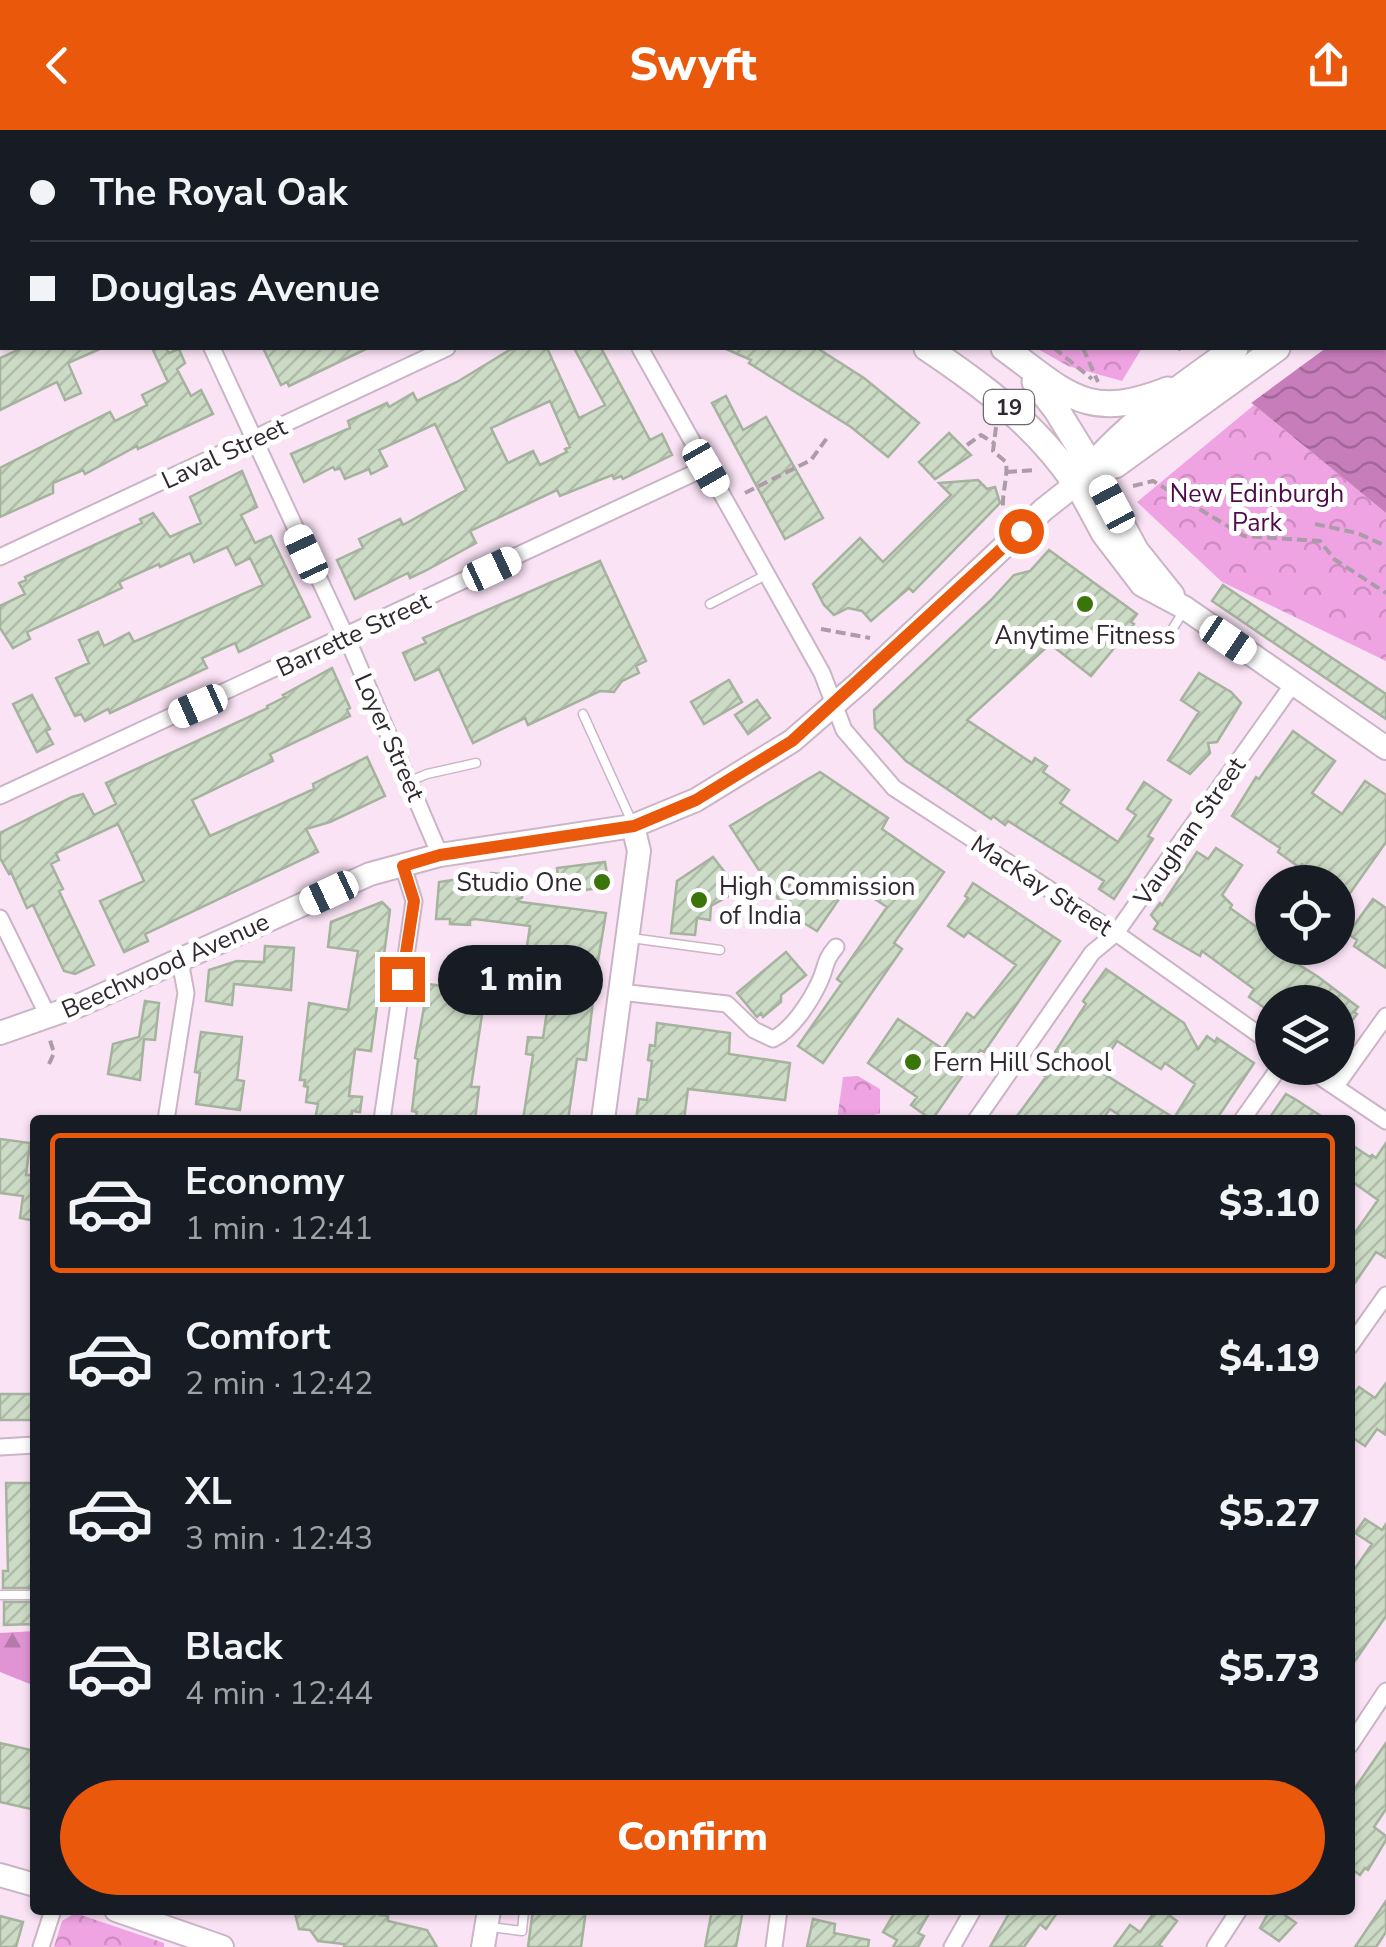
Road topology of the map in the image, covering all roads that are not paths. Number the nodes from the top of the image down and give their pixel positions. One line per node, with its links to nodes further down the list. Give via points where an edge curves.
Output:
1 (213, 350): 10 (street, Loyer Street)
2 (443, 350): 10 (street, Laval Street)
3 (641, 350): 11 (street, MacKay Street)
4 (930, 350): 12 (main road, 19, via 1018,414)
5 (1005, 350): 12 (main road, 19, via 1045,394)
6 (1006, 350): 9 (main road, via 1053,385 1096,405 1135,402)
7 (1232, 350): 9 (main road)
8 (1274, 350): 12 (main road, via 1115,464)
9 (1187, 383): 12 (main road)
10 (252, 440): 13 (street, Laval Street); 18 (street, Loyer Street)
11 (706, 468): 14 (street, MacKay Street); 18 (street, Barrette Street)
12 (1084, 476): 16 (main road); 20 (main road, Beechwood Avenue)
13 (0, 558)
14 (766, 575): 15 (lane); 20 (street, MacKay Street)
15 (710, 604)
16 (1185, 608): 17 (lane); 19 (main road)
17 (1170, 633)
18 (346, 638): 24 (street, Loyer Street); 25 (street, Barrette Street)
19 (1294, 684): 22 (main road); 30 (street, Vaughan Street)
20 (834, 704): 26 (main road, Beechwood Avenue, via 760,763); 30 (street, MacKay Street, via 844,730 894,788)
21 (583, 714): 26 (lane)
22 (1386, 748)
23 (476, 763): 24 (lane)
24 (410, 782): 27 (street, Loyer Street)
25 (0, 796)
26 (634, 826): 27 (main road, Beechwood Avenue); 31 (main road, via 638,851)
27 (440, 855): 28 (main road, Beechwood Avenue)
28 (403, 866): 34 (main road, Beechwood Avenue, via 370,874); 43 (street, via 414,901)
29 (0, 918): 37 (street)
30 (1116, 933): 38 (street, MacKay Street); 45 (street, Vaughan Street, via 1092,954)
31 (627, 937): 33 (lane); 35 (main road)
32 (836, 947): 35 (street, via 799,1015 773,1040 727,1004)
33 (720, 950)
34 (180, 961): 37 (main road, Beechwood Avenue); 42 (street, via 186,993)
35 (620, 992): 44 (main road)
36 (1386, 1016): 41 (street)
37 (49, 1026): 39 (main road, Beechwood Avenue)
38 (1255, 1032)
39 (0, 1033)
40 (1266, 1085): 46 (street)
41 (1336, 1086): 47 (street)
42 (167, 1115)
43 (383, 1115)
44 (604, 1115)
45 (979, 1115)
46 (1245, 1115)
47 (1386, 1121)
48 (1386, 1295): 49 (street)
49 (1355, 1339)
50 (30, 1445): 51 (street)
51 (0, 1447)
52 (0, 1594): 53 (lane)
53 (30, 1594)
54 (1386, 1691): 55 (street)
55 (1355, 1738)
56 (0, 1875): 57 (main road)
57 (30, 1883)
58 (51, 1915): 65 (street)
59 (130, 1915): 66 (main road)
60 (524, 1915): 64 (lane, via 522,1931)
61 (779, 1915): 67 (street)
62 (970, 1915): 68 (street)
63 (1237, 1915): 69 (street)
64 (484, 1922)
65 (41, 1947)
66 (222, 1947)
67 (774, 1947)
68 (952, 1947)
69 (1215, 1947)

